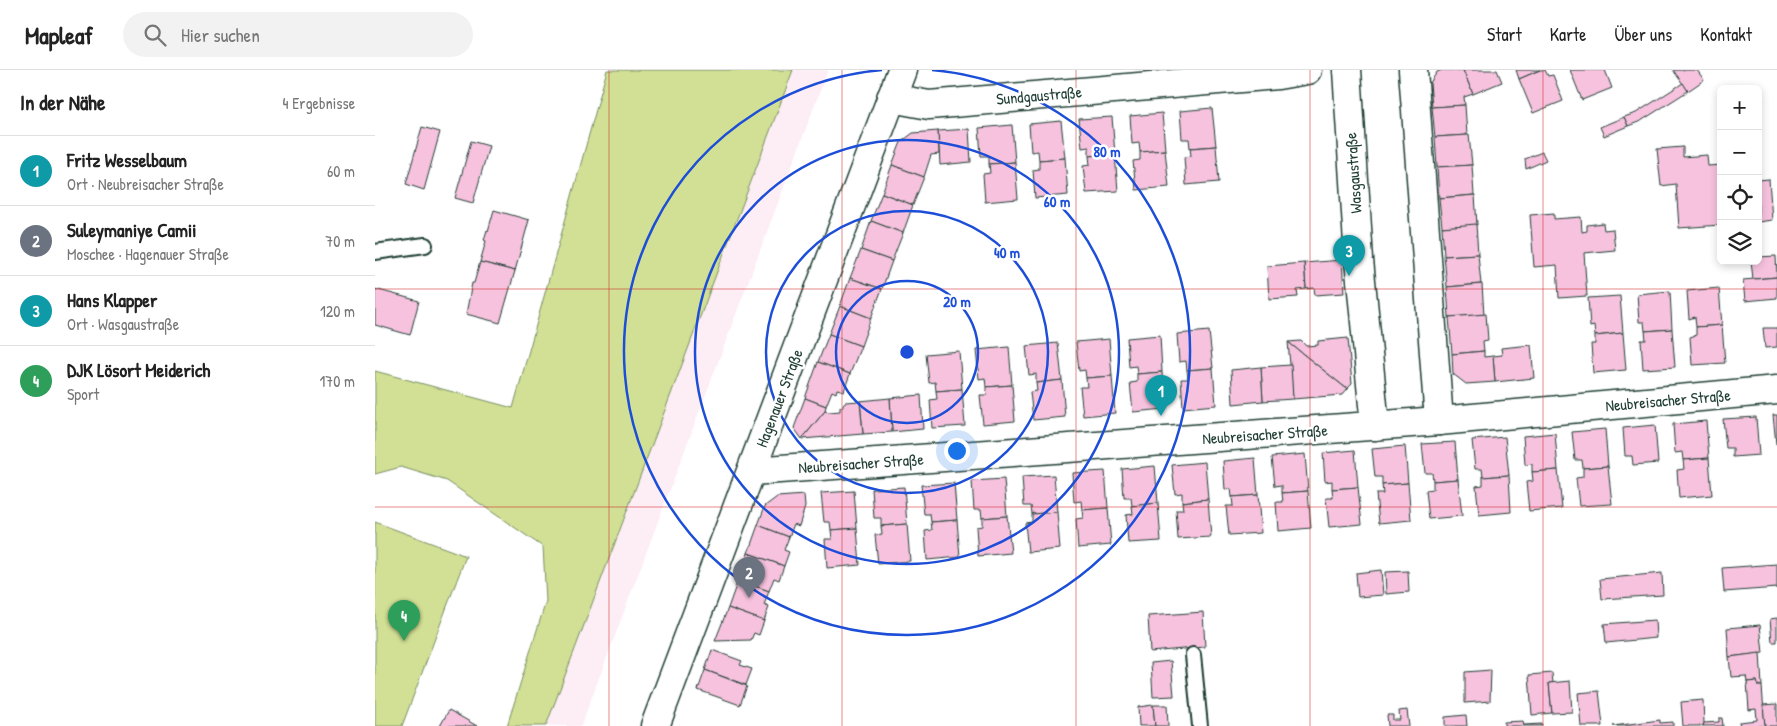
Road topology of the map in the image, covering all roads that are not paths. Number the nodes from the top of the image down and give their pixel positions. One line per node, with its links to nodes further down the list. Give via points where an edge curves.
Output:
1 (902, 70): 5 (street, Hagenauer Straße)
2 (1307, 70): 5 (street, Sundgaustraße, via 929,105)
3 (1347, 70): 10 (street, Wasgaustraße, via 1359,260)
4 (1413, 70): 9 (street)
5 (891, 98): 11 (street, Hagenauer Straße)
6 (425, 245): 7 (lane)
7 (375, 252)
8 (1777, 390): 9 (street, Neubreisacher Straße)
9 (1439, 421): 10 (street, Neubreisacher Straße)
10 (1375, 426): 11 (street, Neubreisacher Straße)
11 (752, 471): 13 (street, Hagenauer Straße)
12 (1193, 655): 14 (lane)
13 (655, 726)
14 (1200, 726)

